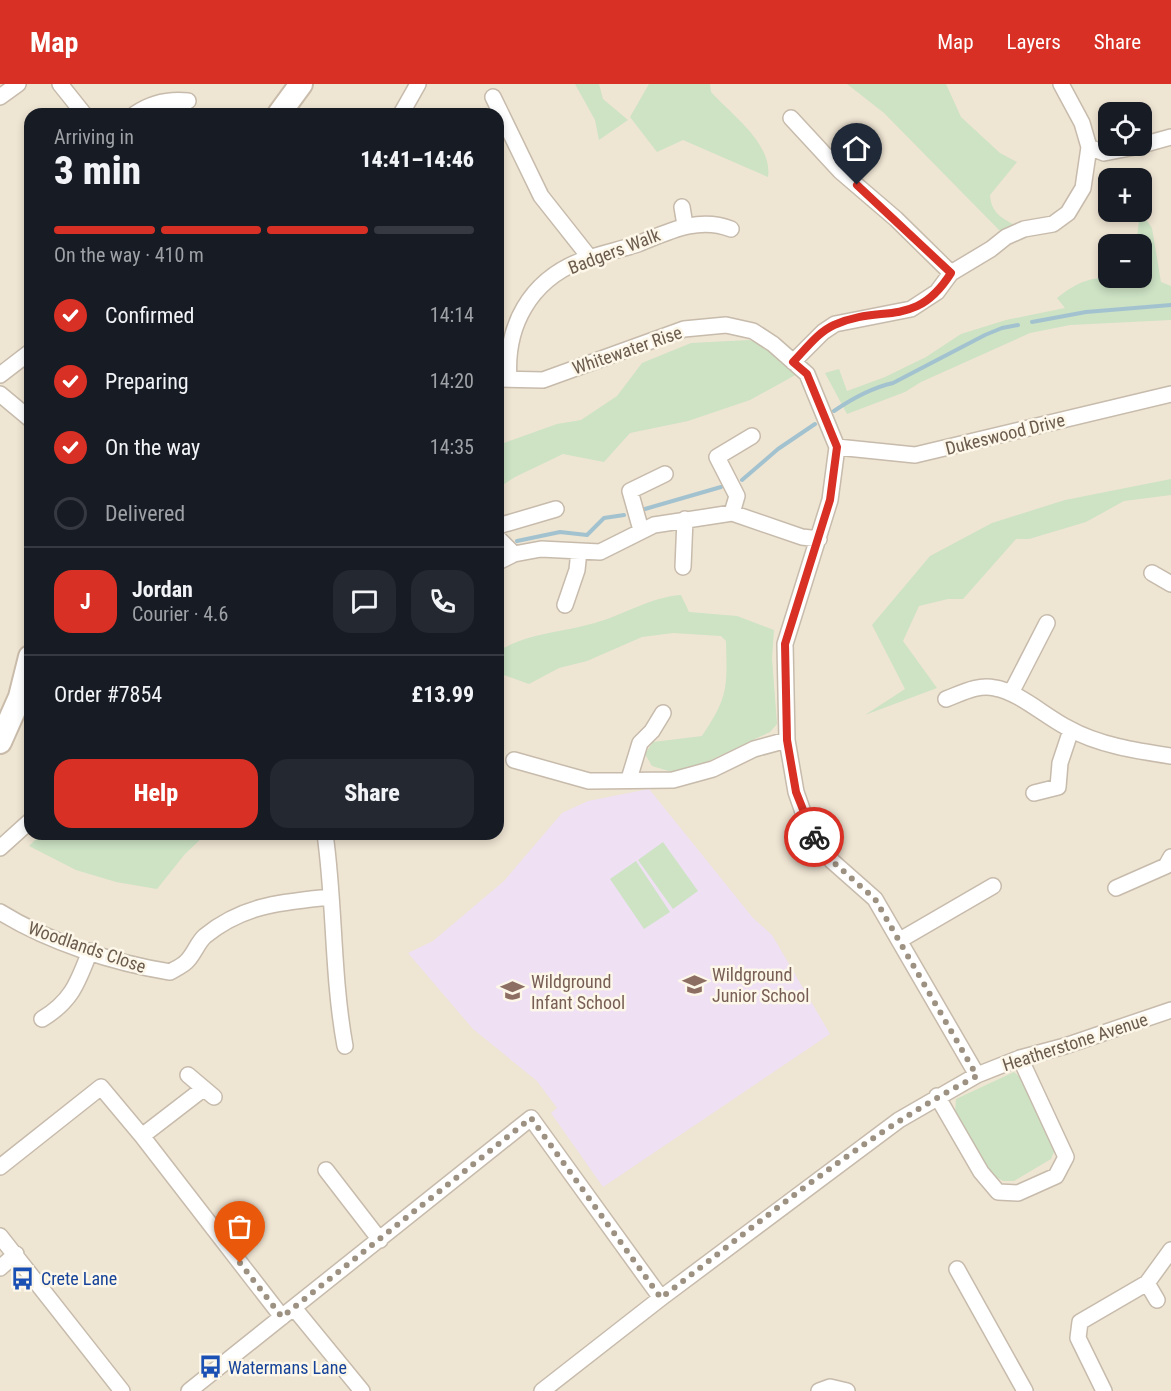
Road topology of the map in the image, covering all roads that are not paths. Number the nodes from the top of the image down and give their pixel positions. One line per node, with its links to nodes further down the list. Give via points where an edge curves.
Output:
1 (18, 84): 6 (street)
2 (60, 84): 9 (street)
3 (300, 84): 11 (street)
4 (418, 84): 12 (street)
5 (1061, 84): 18 (street, via 1082,123)
6 (0, 97)
7 (493, 98): 13 (street)
8 (188, 100): 10 (street, via 173,99)
9 (79, 108)
10 (143, 108)
11 (283, 108)
12 (404, 108)
13 (498, 108)
14 (791, 118): 24 (street, via 840,171)
15 (504, 120): 23 (street, via 541,196)
16 (1171, 137): 17 (street)
17 (1152, 142)
18 (1089, 147): 19 (street); 24 (street, via 1083,188 1068,213 1053,224 1006,237)
19 (1098, 151)
20 (682, 207): 21 (street)
21 (685, 225): 22 (street, Badgers Walk); 23 (street, Badgers Walk, via 617,252)
22 (731, 229)
23 (590, 258): 28 (street, Badgers Walk, via 540,286 520,311)
24 (951, 273): 26 (street, via 938,292 911,309 828,328)
25 (24, 357): 27 (street)
26 (793, 362): 28 (street, Whitewater Rise, via 753,332 726,325 684,329 543,380); 33 (street, Whitewater Rise, via 807,374)
27 (0, 375)
28 (504, 379)
29 (0, 394): 31 (street)
30 (1171, 394): 33 (street, Dukeswood Drive, via 915,455)
31 (24, 414)
32 (752, 436): 36 (street, via 717,457 737,496)
33 (837, 447): 40 (street, via 830,500)
34 (665, 474): 39 (street, via 630,491)
35 (556, 509): 38 (street)
36 (732, 513): 37 (street); 40 (street, via 802,537)
37 (685, 519): 39 (street); 45 (street)
38 (504, 524)
39 (641, 530): 42 (street, via 625,542 600,552)
40 (819, 538): 55 (street, via 785,644)
41 (504, 544): 43 (street)
42 (579, 551): 43 (street, via 541,549); 48 (street)
43 (514, 554): 44 (street)
44 (504, 559)
45 (683, 567)
46 (1152, 573): 47 (street)
47 (1171, 584)
48 (565, 605)
49 (1047, 623): 51 (street)
50 (24, 681): 56 (street)
51 (1011, 693): 52 (street, via 977,687); 54 (street)
52 (946, 699)
53 (663, 713): 59 (street, via 640,743)
54 (1071, 730): 57 (street); 60 (street, via 1060,763 1058,787)
55 (787, 740): 59 (street, via 673,780); 69 (street, via 796,792 810,832 832,861 875,899)
56 (0, 742)
57 (1171, 756)
58 (514, 760): 59 (street, via 589,781)
59 (629, 779)
60 (1034, 794)
61 (24, 826): 63 (street)
62 (326, 840): 67 (street)
63 (0, 848)
64 (1171, 857): 66 (street, via 1166,866)
65 (993, 886): 69 (street)
66 (1116, 888)
67 (331, 897): 70 (street, Woodlands Close, via 278,901 247,910 223,922 202,939 186,963 170,972); 73 (street, via 334,963)
68 (0, 912): 70 (street, Woodlands Close, via 22,926)
69 (900, 940): 76 (street)
70 (90, 951): 72 (street, via 75,988 60,1008)
71 (1171, 1010): 74 (street, Heatherstone Avenue)
72 (42, 1018)
73 (345, 1046)
74 (1020, 1058): 76 (street, Heatherstone Avenue); 77 (street, via 1066,1157 1056,1176 1018,1193 998,1192 981,1172)
75 (188, 1075): 78 (street, via 209,1093)
76 (977, 1076): 77 (street, Heatherstone Avenue)
77 (937, 1096): 88 (street, Heatherstone Avenue, via 879,1133)
78 (142, 1136): 79 (street, via 101,1087); 90 (street)
79 (0, 1167)
80 (326, 1170): 82 (street)
81 (0, 1236): 84 (street)
82 (380, 1240): 88 (street, via 531,1118); 90 (street)
83 (1171, 1250): 87 (street)
84 (16, 1254): 85 (street); 92 (street)
85 (0, 1268)
86 (957, 1269): 97 (street)
87 (1147, 1283): 89 (street); 98 (street, via 1080,1322 1078,1338)
88 (661, 1298): 91 (street, Heatherstone Avenue)
89 (1157, 1300)
90 (288, 1313): 93 (street); 94 (street)
91 (545, 1390)
92 (122, 1391)
93 (189, 1391)
94 (362, 1391)
95 (819, 1391): 96 (street, via 830,1387)
96 (847, 1391)
97 (1025, 1391)
98 (1104, 1391)

